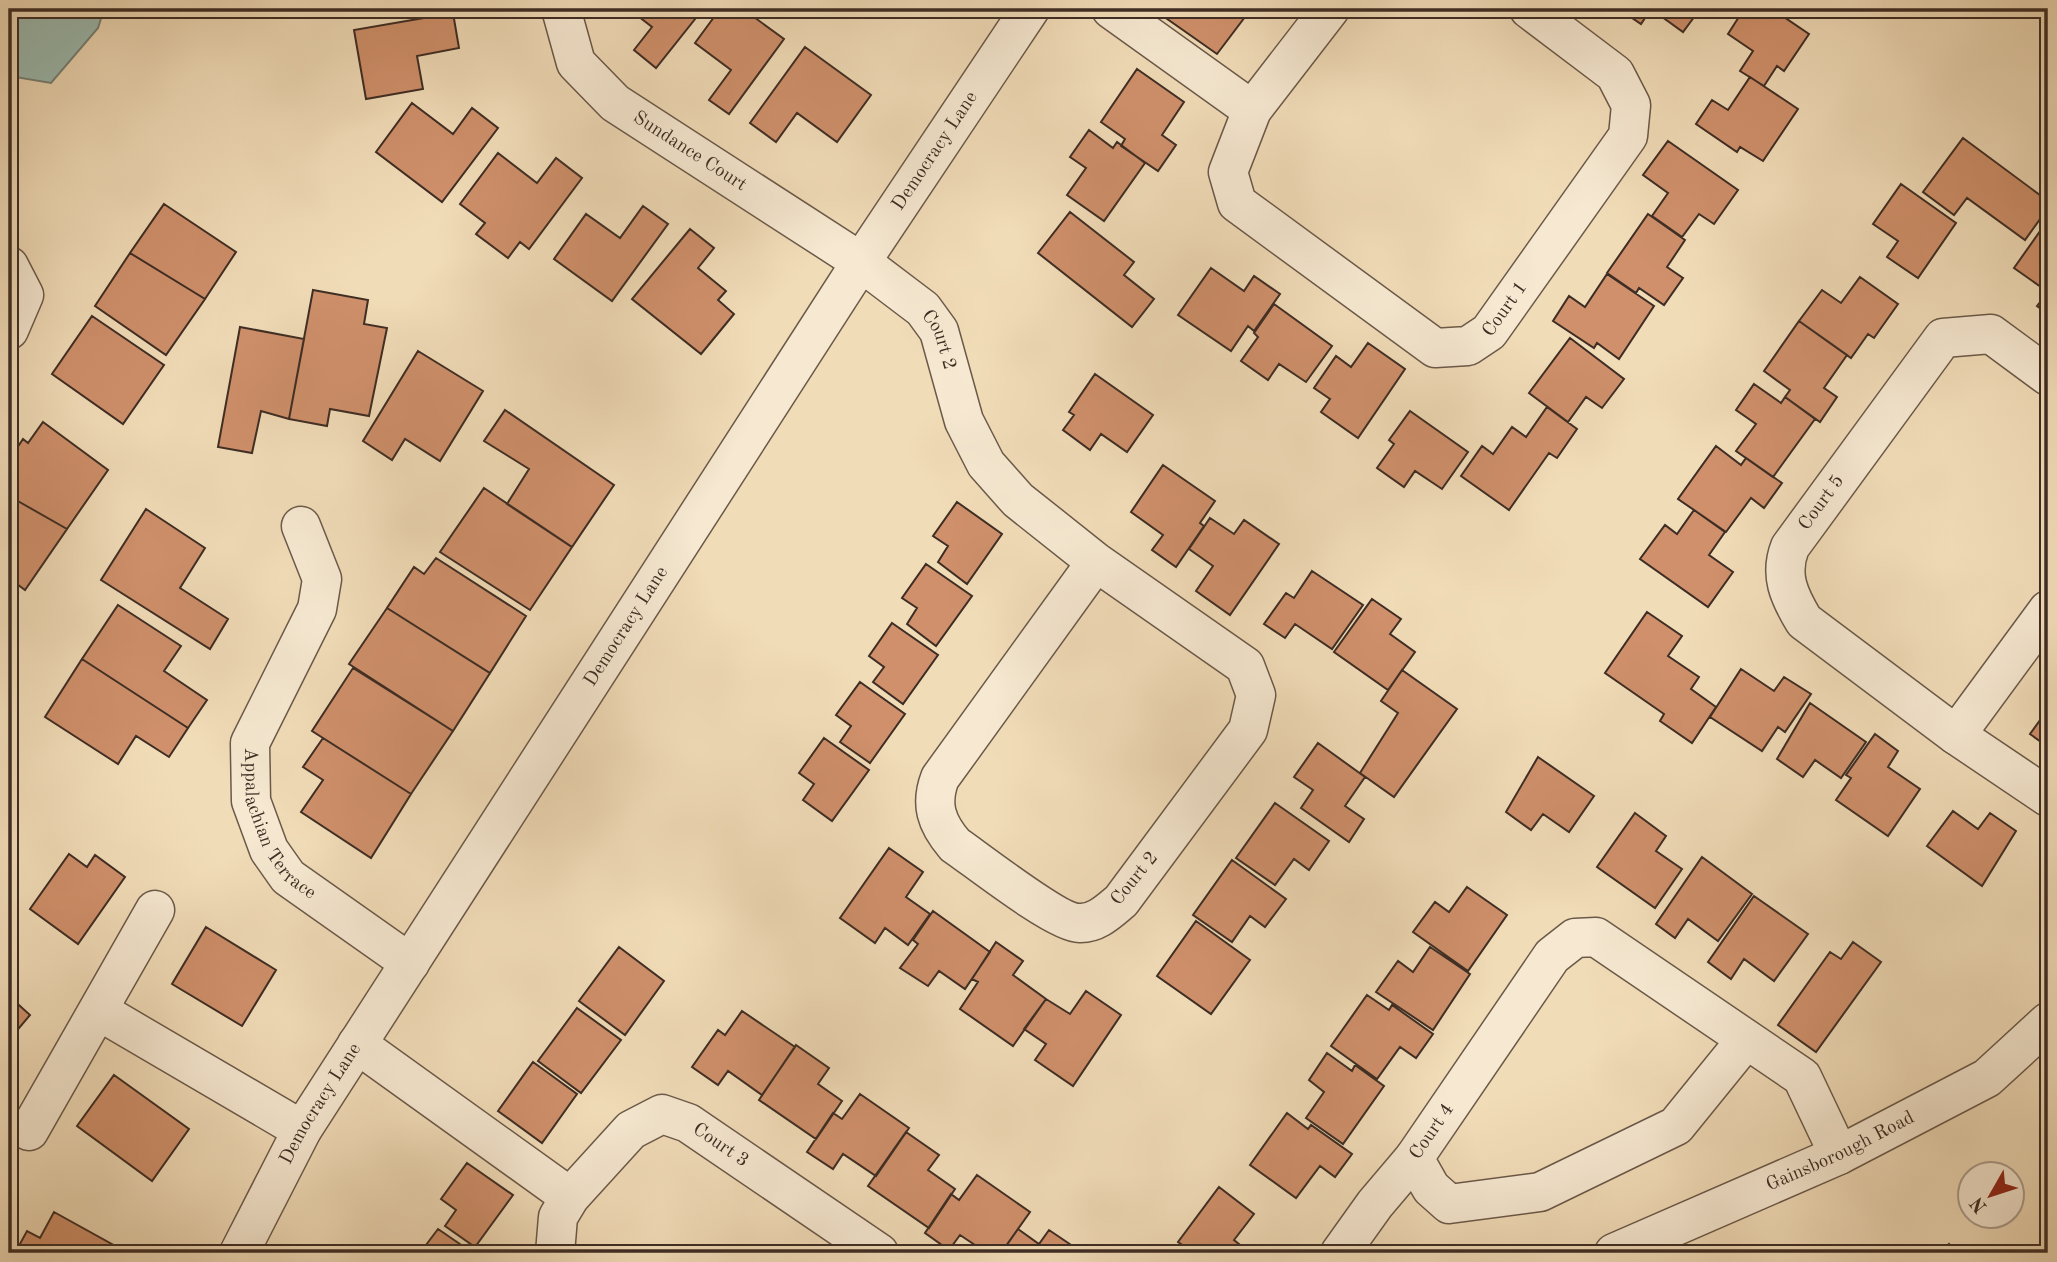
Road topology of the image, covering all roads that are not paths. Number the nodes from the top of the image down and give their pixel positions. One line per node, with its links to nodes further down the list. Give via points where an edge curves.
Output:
1 (561, 9): 7 (street, Sundance Court, via 576,64 615,103)
2 (1030, 9): 7 (street, Democracy Lane)
3 (1111, 9): 6 (street)
4 (1330, 9): 6 (street, Court 1)
5 (1529, 9): 6 (street, Court 1, via 1615,74 1631,105 1628,136 1489,332 1468,346 1435,348 1237,203 1228,173)
6 (1252, 110)
7 (860, 262): 12 (street, Court 2, via 923,309 939,331 964,421 986,464 1018,500); 17 (street, Democracy Lane)
8 (9, 266): 9 (street, via 24,295)
9 (9, 330)
10 (2048, 376): 14 (street, Court 5, via 1991,334 1942,338 1790,547 1784,564 1789,596 1804,621)
11 (301, 526): 17 (street, Appalachian Terrace, via 322,579 321,589 317,609 250,743 251,801 269,849 288,877)
12 (1096, 562): 12 (street, Court 2, via 940,778 933,796 943,831 955,845 1076,924 1104,915 1121,901 1248,730 1256,695 1245,666)
13 (2048, 610): 14 (street)
14 (1956, 735): 15 (street, Court 5)
15 (2048, 797)
16 (155, 910): 18 (street)
17 (410, 963): 21 (street, Democracy Lane)
18 (99, 1011): 22 (street); 23 (street)
19 (2048, 1022): 24 (street, Gainsborough Road, via 1987,1077)
20 (1745, 1041): 24 (street, Court 4, via 1802,1077); 25 (street, Court 4, via 1676,1126 1540,1192 1449,1204 1431,1188); 25 (street, Court 4, via 1596,937 1575,938 1552,957)
21 (357, 1044): 22 (street, Democracy Lane); 26 (street)
22 (302, 1130): 27 (street, Democracy Lane)
23 (29, 1131)
24 (1839, 1155): 31 (street, Gainsborough Road)
25 (1413, 1158): 30 (street)
26 (570, 1197): 28 (street, Court 3, via 558,1217); 29 (street, Court 3, via 631,1130 662,1114 688,1123)
27 (239, 1253)
28 (555, 1253)
29 (879, 1253)
30 (1340, 1253)
31 (1614, 1253)

